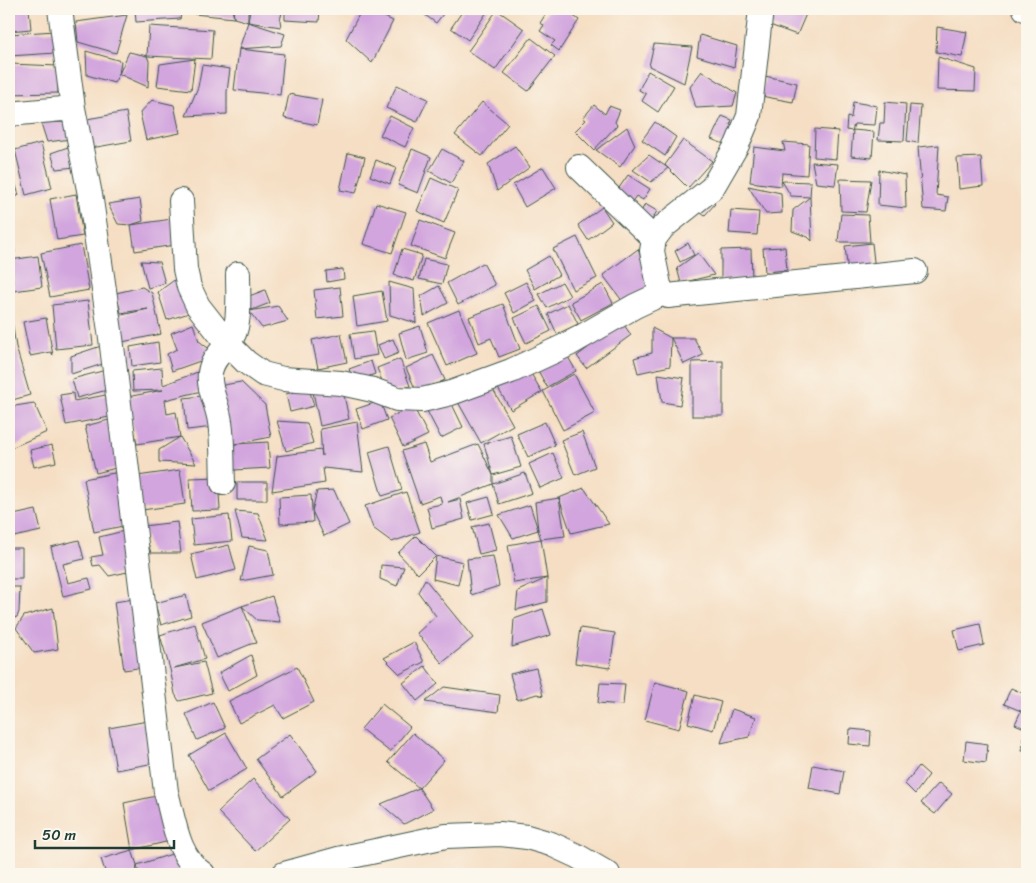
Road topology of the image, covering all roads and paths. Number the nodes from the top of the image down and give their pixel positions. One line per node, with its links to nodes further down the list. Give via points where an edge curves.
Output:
1 (60, 9): 3 (street)
2 (761, 9): 7 (street, via 749,116 737,145 712,188 662,227)
3 (73, 108): 4 (street); 13 (street, via 91,200 111,338 166,792 187,859)
4 (9, 114)
5 (579, 168): 7 (street)
6 (181, 201): 11 (street, via 189,287 198,306)
7 (654, 239): 10 (street, via 652,250)
8 (915, 271): 10 (street, via 668,296)
9 (238, 274): 11 (street, via 237,323)
10 (663, 293): 11 (street, via 511,372 422,400 397,399 341,383 282,379 263,374)
11 (226, 343): 12 (street, via 210,376 220,420)
12 (223, 483)
13 (203, 874)
14 (284, 874): 15 (street, via 338,858 446,836 500,834 552,844)
15 (608, 874)

